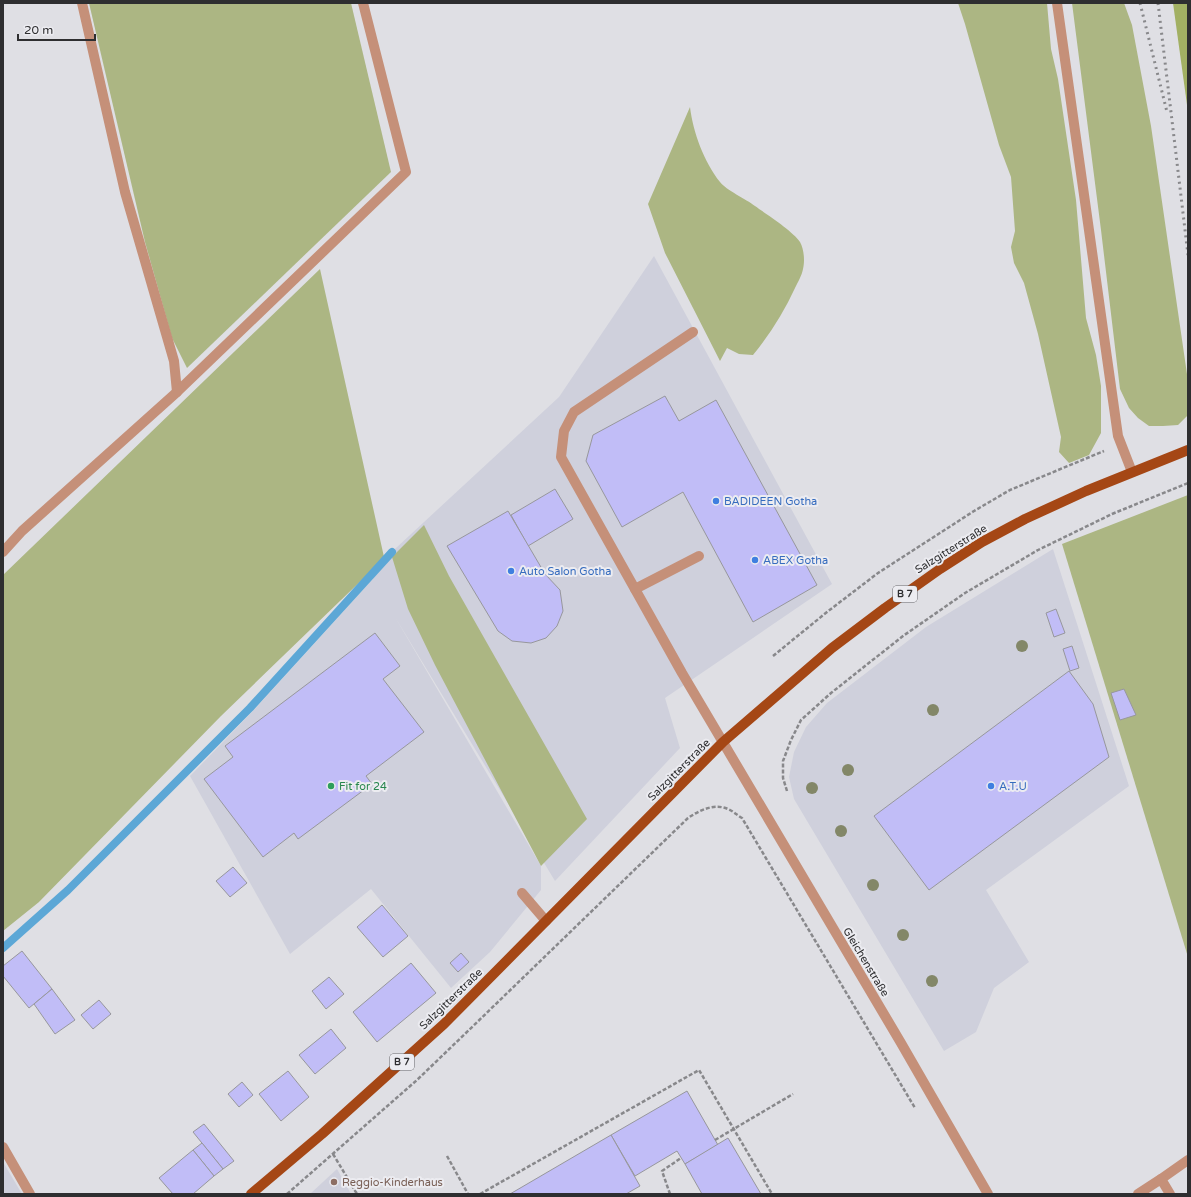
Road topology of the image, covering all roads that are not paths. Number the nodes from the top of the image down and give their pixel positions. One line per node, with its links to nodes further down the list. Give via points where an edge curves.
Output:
1 (82, 3): 5 (street, via 126,192 174,361)
2 (363, 3): 5 (street, via 406,172)
3 (1057, 3): 7 (street, via 1117,428)
4 (693, 332): 10 (street, Gleichenstraße, via 574,412 564,431 561,457)
5 (177, 392): 8 (street, via 22,531)
6 (1188, 450): 7 (main road, Salzgitterstraße / B 7)
7 (1132, 472): 11 (main road, Salzgitterstraße / B 7, via 1025,519 940,569 832,648)
8 (3, 552)
9 (699, 556): 10 (street)
10 (635, 589): 11 (street, Gleichenstraße)
11 (723, 742): 13 (main road, Salzgitterstraße / B 7); 19 (street, Gleichenstraße)
12 (522, 893): 13 (street)
13 (546, 921): 18 (main road, Salzgitterstraße / B 7, via 444,1024)
14 (3, 1147): 17 (street)
15 (1188, 1160): 16 (street)
16 (1160, 1179): 20 (street); 21 (street)
17 (30, 1194)
18 (251, 1194)
19 (988, 1194)
20 (1138, 1194)
21 (1170, 1194)

